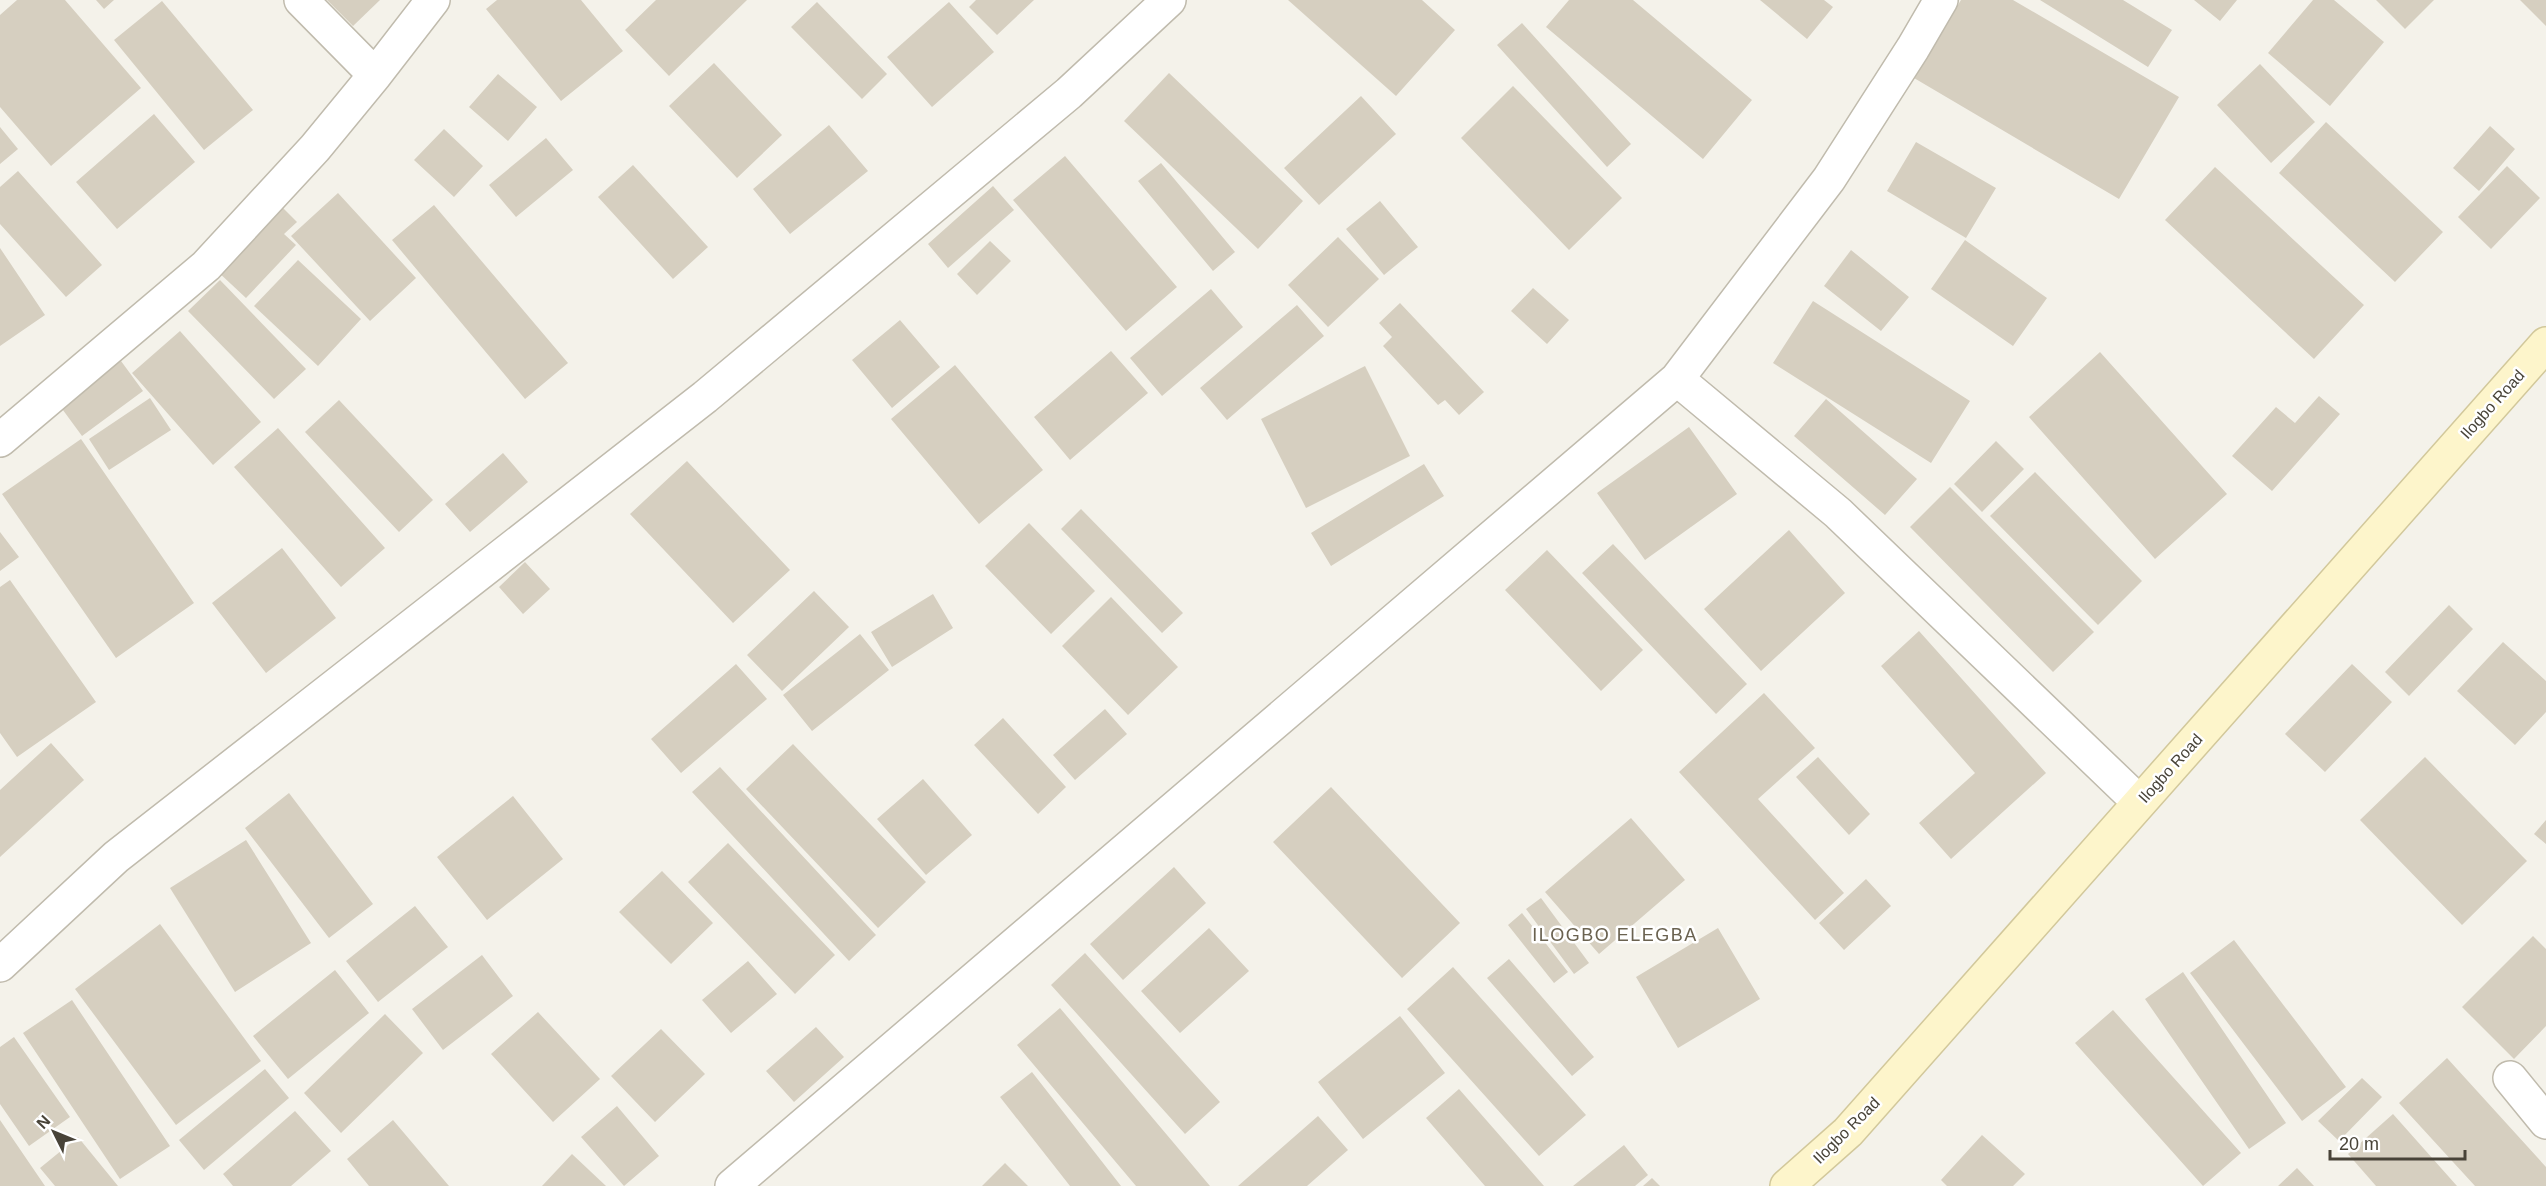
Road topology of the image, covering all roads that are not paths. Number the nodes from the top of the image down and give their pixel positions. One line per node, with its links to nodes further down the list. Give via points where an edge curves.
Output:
1 (301, 0): 5 (street)
2 (433, 0): 5 (street)
3 (1169, 0): 10 (street, via 1069,93 714,390 116,857)
4 (1941, 0): 7 (street, via 1829,178)
5 (375, 75): 8 (street, via 315,148 206,266)
6 (2546, 344): 9 (main road, Ilogbo Road)
7 (1677, 379): 9 (street, via 1838,513); 13 (street)
8 (0, 440)
9 (2139, 802): 14 (main road, Ilogbo Road, via 1848,1132)
10 (0, 965)
11 (2510, 1078): 12 (street)
12 (2546, 1122)
13 (732, 1186)
14 (1787, 1186)

